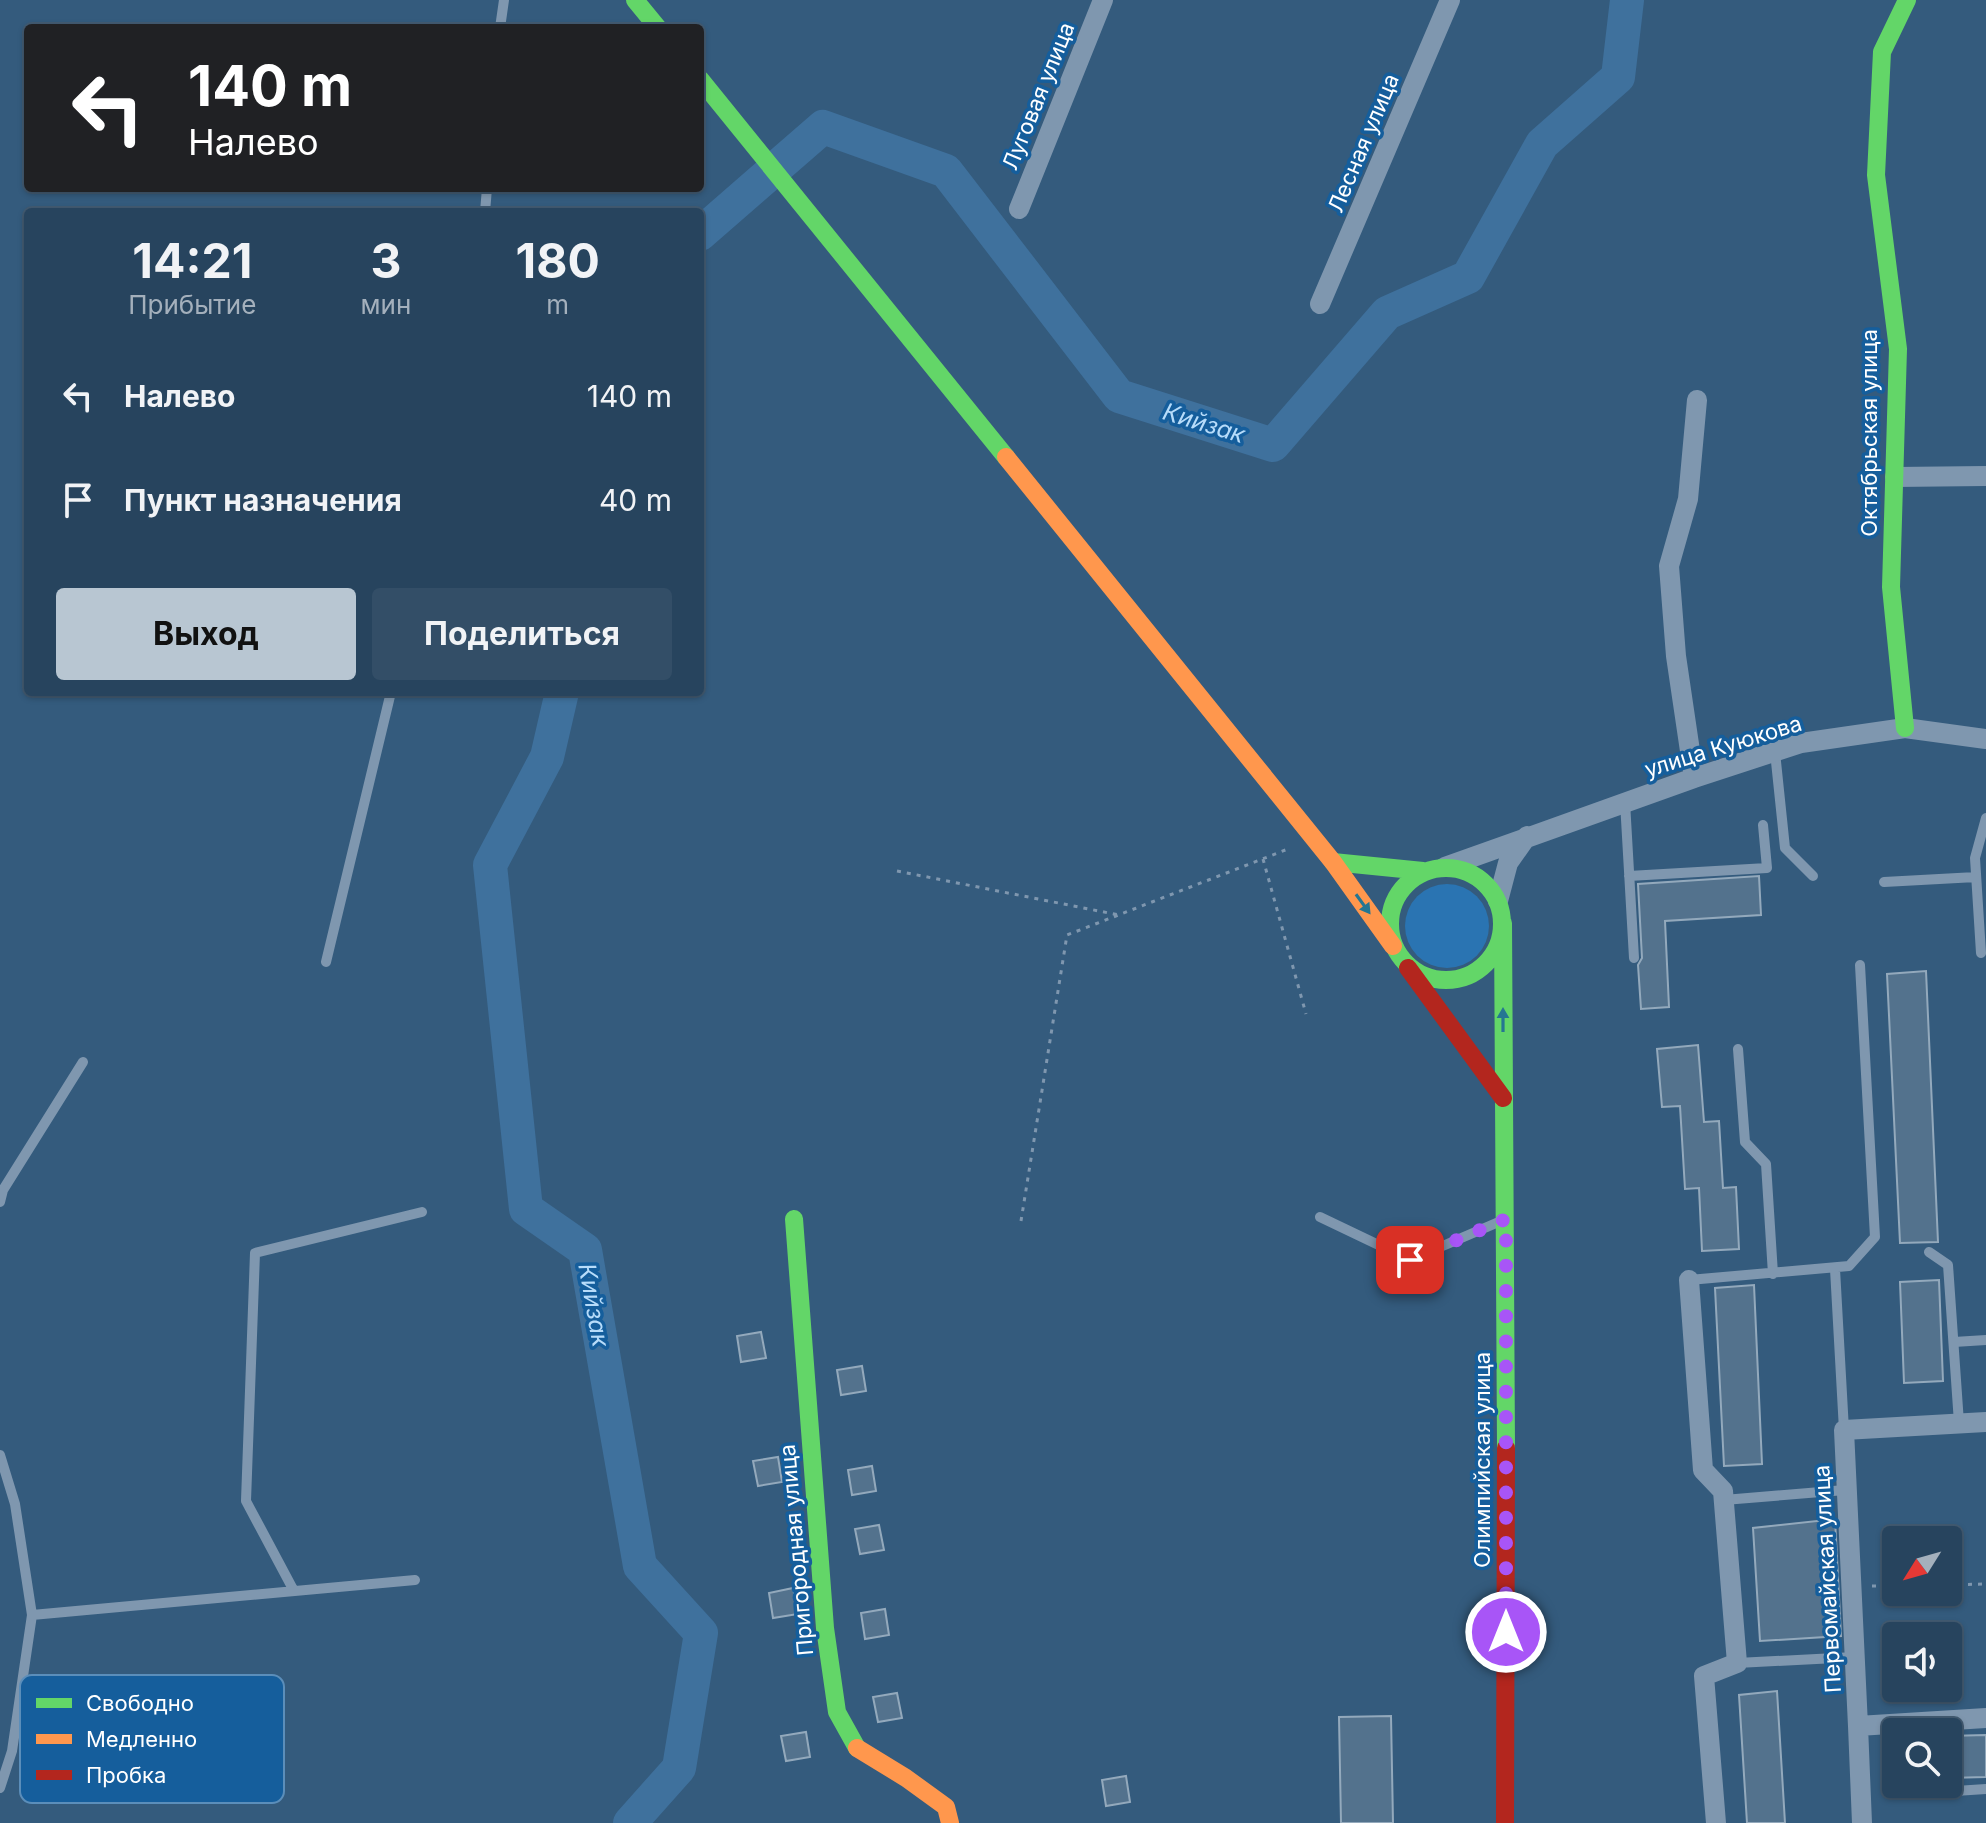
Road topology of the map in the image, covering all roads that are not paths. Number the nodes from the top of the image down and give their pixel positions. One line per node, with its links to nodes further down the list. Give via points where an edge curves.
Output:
1 (504, 0): 6 (lane)
2 (635, 0): 7 (main road)
3 (1103, 0): 9 (street, Луговая улица)
4 (1450, 0): 10 (street, Лесная улица)
5 (1907, 0): 13 (main road, Октябрьская улица, via 1882,52 1876,175 1898,349)
6 (501, 24)
7 (655, 24)
8 (704, 84): 23 (main road)
9 (1019, 209)
10 (1320, 304)
11 (1697, 400): 18 (street, via 1688,499 1669,566)
12 (1986, 476): 13 (street)
13 (1895, 477): 15 (main road, Октябрьская улица, via 1891,587)
14 (390, 696): 35 (lane)
15 (1905, 728): 16 (street, улица Куюкова); 17 (street, улица Куюкова, via 1801,743)
16 (1986, 739)
17 (1775, 752): 18 (street, улица Куюкова); 27 (lane, via 1785,848)
18 (1694, 778): 19 (street, улица Куюкова)
19 (1625, 802): 22 (street, улица Куюкова); 26 (lane)
20 (1986, 818): 28 (lane, via 1975,858)
21 (1763, 825): 26 (lane, via 1767,868)
22 (1527, 836): 24 (street, улица Куюкова); 30 (street, via 1508,863)
23 (1333, 862): 25 (main road); 32 (main road, one-way to 32)
24 (1445, 867): 25 (main road); 30 (main road, via 1467,871)
25 (1423, 871): 32 (main road, via 1393,902)
26 (1629, 876): 34 (lane)
27 (1813, 876)
28 (1976, 877): 29 (lane); 33 (lane)
29 (1884, 882)
30 (1498, 901): 31 (main road)
31 (1503, 923): 36 (main road, via 1499,945 1486,964 1468,976 1446,981 1424,977); 40 (main road, Олимпийская улица, one-way to 31)
32 (1393, 946): 36 (main road)
33 (1981, 953)
34 (1634, 958)
35 (326, 962)
36 (1406, 965): 40 (main road)
37 (1860, 965): 47 (lane, via 1875,1237 1849,1266)
38 (1738, 1049): 48 (lane, via 1745,1142 1766,1164)
39 (83, 1062): 41 (lane)
40 (1503, 1098): 45 (main road, Олимпийская улица)
41 (0, 1202)
42 (422, 1212): 59 (lane, via 255,1253 246,1501)
43 (1320, 1217): 45 (lane, via 1410,1260)
44 (794, 1219): 70 (main road, Пригородная улица, via 825,1628 837,1712 858,1751 946,1807)
45 (1506, 1219): 71 (main road, Олимпийская улица)
46 (1929, 1252): 51 (lane, via 1948,1265)
47 (1835, 1269): 48 (lane); 54 (lane, Первомайская улица)
48 (1773, 1274): 49 (lane)
49 (1689, 1280): 57 (street, via 1703,1470 1723,1491)
50 (1986, 1340): 51 (lane)
51 (1954, 1342): 53 (lane)
52 (1986, 1422): 53 (street)
53 (1959, 1423): 54 (street)
54 (1844, 1430): 56 (street, Первомайская улица)
55 (0, 1455): 60 (lane, via 15,1504)
56 (1845, 1490): 57 (lane); 61 (street, Первомайская улица)
57 (1724, 1500): 62 (street)
58 (415, 1580): 59 (lane)
59 (294, 1591): 60 (lane)
60 (32, 1615): 63 (lane)
61 (1855, 1657): 62 (lane); 66 (street, Первомайская улица)
62 (1737, 1663): 72 (street, via 1704,1676)
63 (23, 1675)
64 (20, 1697): 67 (lane)
65 (1986, 1718): 66 (street)
66 (1858, 1726): 73 (street, Первомайская улица)
67 (0, 1788)
68 (1986, 1789): 69 (lane)
69 (1962, 1791)
70 (950, 1823)
71 (1505, 1823)
72 (1716, 1823)
73 (1862, 1823)

